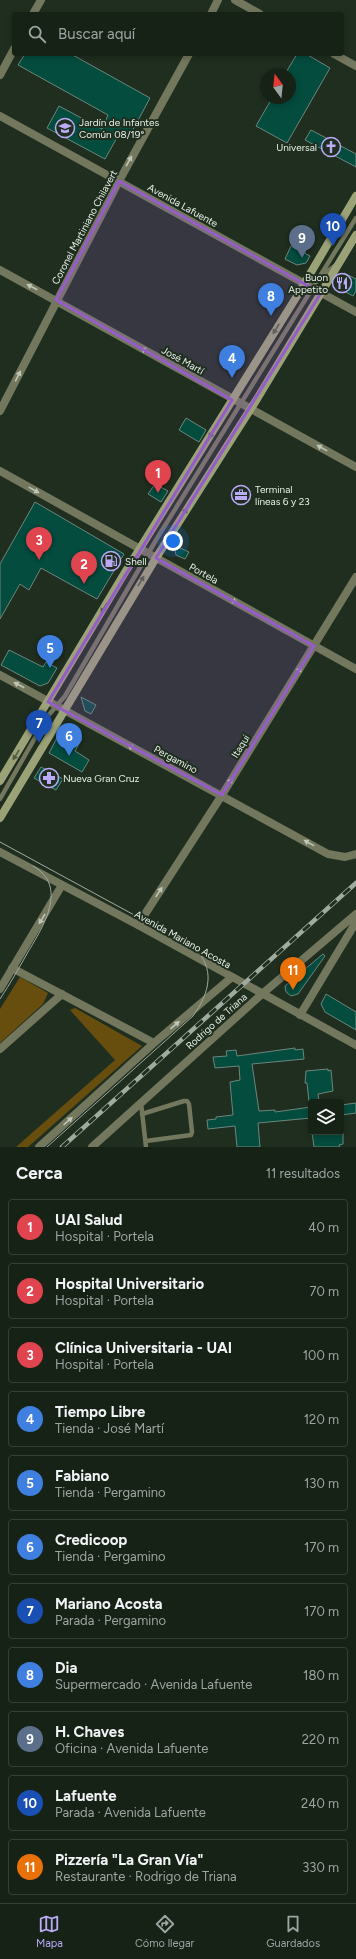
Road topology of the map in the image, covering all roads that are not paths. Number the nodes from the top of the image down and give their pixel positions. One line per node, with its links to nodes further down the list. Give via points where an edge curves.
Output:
1 (41, 0): 4 (street)
2 (218, 0): 5 (street)
3 (234, 0): 6 (street)
4 (34, 12)
5 (212, 12)
6 (256, 12)
7 (12, 53): 11 (street)
8 (187, 56): 13 (street, Coronel Martiniano Chilavert, one-way to 8)
9 (338, 56): 10 (street)
10 (356, 66)
11 (0, 75)
12 (0, 116): 13 (street, Avenida Lafuente)
13 (119, 181): 20 (street, Avenida Lafuente); 23 (street, Coronel Martiniano Chilavert)
14 (356, 196): 20 (main road)
15 (356, 218): 19 (lane)
16 (356, 235): 17 (main road)
17 (339, 263): 19 (lane); 22 (main road)
18 (0, 270): 23 (street, José Martí, one-way to 18)
19 (321, 276): 21 (lane)
20 (304, 284): 21 (street, Avenida Lafuente); 25 (main road, one-way to 25)
21 (312, 289): 22 (street, Avenida Lafuente); 26 (lane)
22 (321, 293): 24 (street, Avenida Lafuente); 27 (main road)
23 (56, 300): 25 (street, José Martí, one-way to 23); 28 (street, Coronel Martiniano Chilavert, one-way to 23)
24 (356, 312)
25 (232, 400): 26 (street, José Martí); 31 (main road, one-way to 31)
26 (241, 404): 27 (street, José Martí); 32 (lane)
27 (250, 409): 29 (street, José Martí, one-way to 27); 32 (main road, one-way to 27)
28 (0, 411)
29 (356, 467)
30 (0, 471): 31 (street, Portela, one-way to 31)
31 (140, 550): 32 (street, Portela); 37 (main road, one-way to 37)
32 (152, 556): 34 (street, Portela, one-way to 34); 37 (lane, via 65,696); 38 (main road, one-way to 32)
33 (356, 577): 34 (street, Itaqui)
34 (314, 646): 35 (street, Portela); 40 (street, Itaqui, one-way to 34)
35 (356, 669)
36 (0, 675): 37 (street, Pergamino, one-way to 36)
37 (52, 704): 38 (street, Pergamino); 39 (main road, one-way to 39); 41 (lane)
38 (65, 712): 40 (street, Pergamino, one-way to 38); 42 (main road)
39 (0, 781)
40 (222, 795): 44 (street, Pergamino, one-way to 40, via 345,857 328,854); 48 (street, Itaqui, one-way to 40)
41 (0, 799)
42 (0, 818)
43 (0, 852): 45 (street, Avenida Mariano Acosta)
44 (356, 854)
45 (62, 885): 48 (street, Avenida Mariano Acosta); 49 (street, one-way to 49)
46 (356, 914): 53 (street, Rodrigo de Triana)
47 (356, 922): 54 (street)
48 (138, 925): 50 (street, Avenida Mariano Acosta)
49 (12, 968): 51 (street); 52 (street)
50 (232, 977): 53 (street, Avenida Mariano Acosta); 55 (street, one-way to 50)
51 (0, 989)
52 (62, 994): 55 (street); 57 (street)
53 (262, 994): 54 (street, Avenida Mariano Acosta); 58 (street, Rodrigo de Triana)
54 (300, 1015): 56 (street, Avenida Mariano Acosta)
55 (154, 1044): 61 (street, one-way to 55)
56 (356, 1045)
57 (0, 1049)
58 (141, 1103): 59 (lane); 62 (street, Rodrigo de Triana)
59 (142, 1114): 60 (lane); 60 (lane, via 184,1101 189,1104 191,1135)
60 (146, 1141): 63 (lane)
61 (39, 1147)
62 (92, 1147)
63 (146, 1147)

